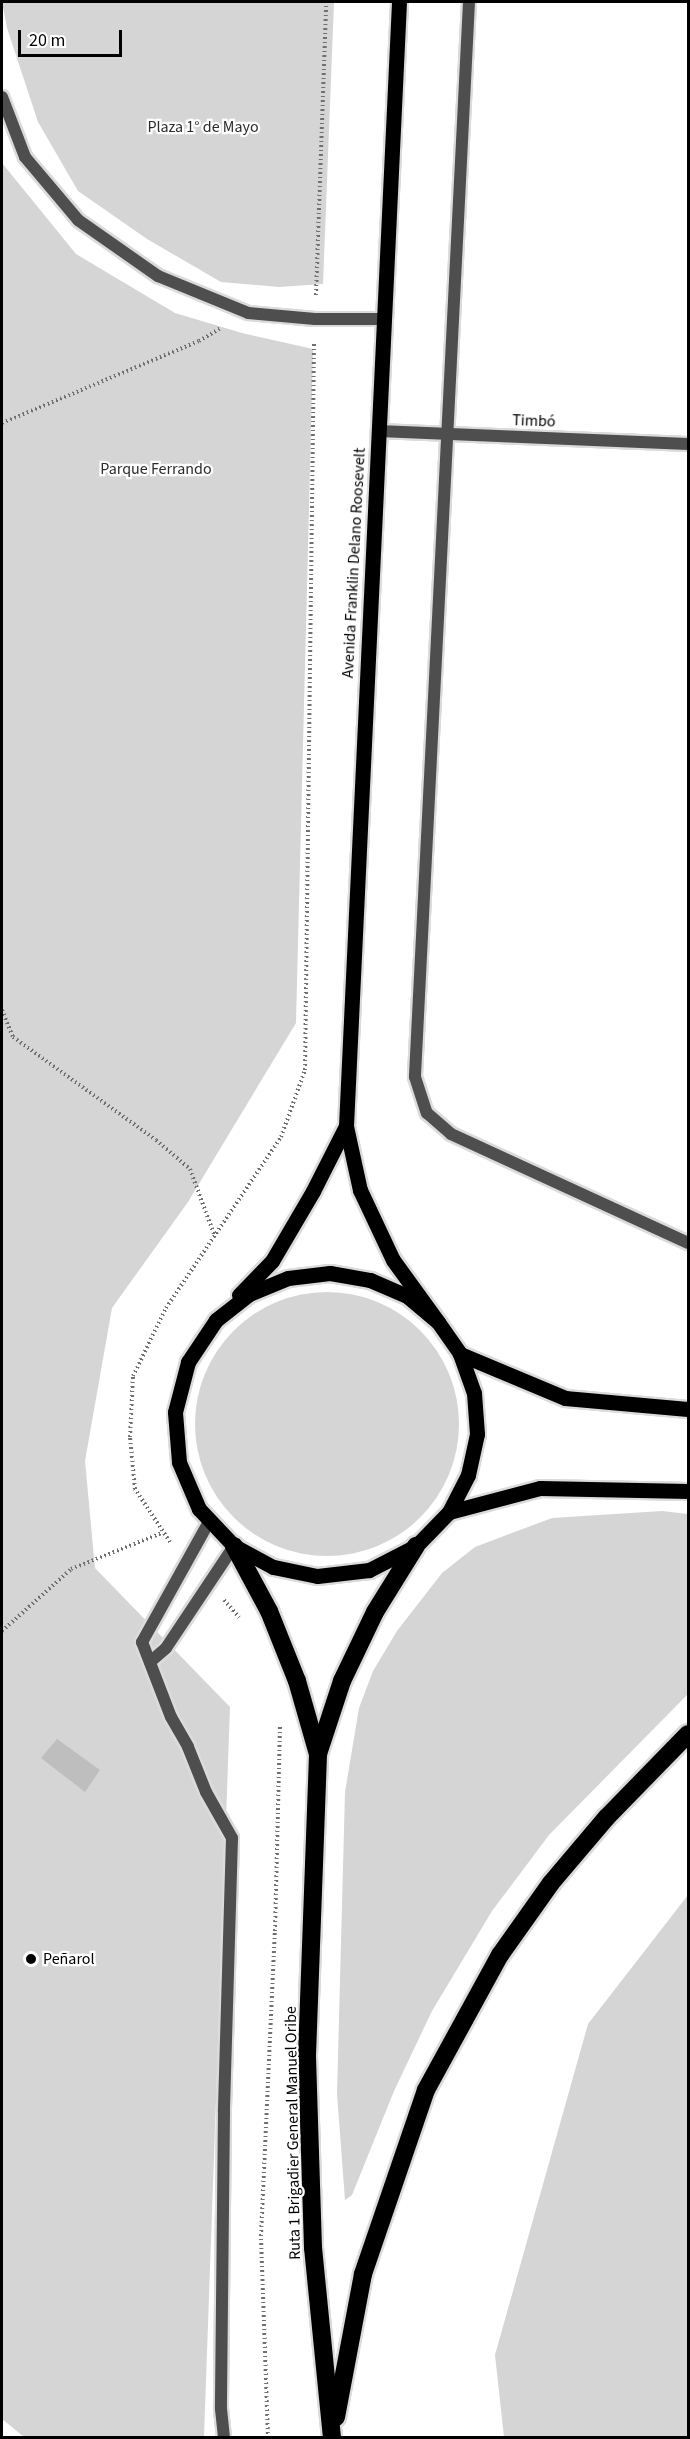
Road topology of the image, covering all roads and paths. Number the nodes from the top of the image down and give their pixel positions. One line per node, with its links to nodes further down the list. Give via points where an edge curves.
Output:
1 (399, 2): 5 (main road, Avenida Franklin Delano Roosevelt)
2 (469, 2): 8 (street)
3 (2, 97): 4 (street, via 25,157 78,220 158,276)
4 (248, 313): 5 (street); 6 (path, via 199,341)
5 (385, 320): 7 (main road, Avenida Franklin Delano Roosevelt)
6 (2, 423)
7 (379, 431): 8 (street, Timbó); 11 (main road, Avenida Franklin Delano Roosevelt)
8 (448, 434): 9 (street, Timbó); 13 (street, via 415,1077 427,1113 451,1134)
9 (688, 444)
10 (2, 1010): 12 (path, via 13,1037 190,1169)
11 (346, 1126): 14 (main road, via 272,1261); 15 (main road, via 360,1190 393,1260)
12 (215, 1237)
13 (688, 1243)
14 (216, 1320): 15 (main road, via 249,1294 288,1278 330,1273 370,1280 407,1296); 20 (main road, via 188,1362 175,1412 179,1462 200,1509)
15 (438, 1322): 16 (main road)
16 (460, 1354): 17 (main road, via 565,1398); 19 (main road, via 474,1393 477,1434 468,1475)
17 (688, 1409)
18 (688, 1491): 19 (main road, via 540,1488)
19 (449, 1512): 23 (main road)
20 (210, 1520): 22 (main road); 25 (street, via 147,1630 142,1642)
21 (162, 1533): 24 (path, via 71,1569)
22 (234, 1546): 23 (main road, via 273,1567 316,1576 369,1570); 25 (street, via 166,1648); 27 (highway, Ruta 1 Brigadier General Manuel Oribe, via 269,1611 297,1681)
23 (417, 1546): 27 (highway, Ruta 1 Brigadier General Manuel Oribe, via 375,1612 342,1681)
24 (2, 1631)
25 (150, 1662): 29 (street, via 206,1792 232,1838 224,2112)
26 (688, 1734): 28 (highway, via 607,1817 551,1883 500,1956 426,2090 363,2274)
27 (318, 1754): 28 (highway, Ruta 1 Brigadier General Manuel Oribe, via 307,2055 313,2248)
28 (332, 2437)
29 (224, 2438)

